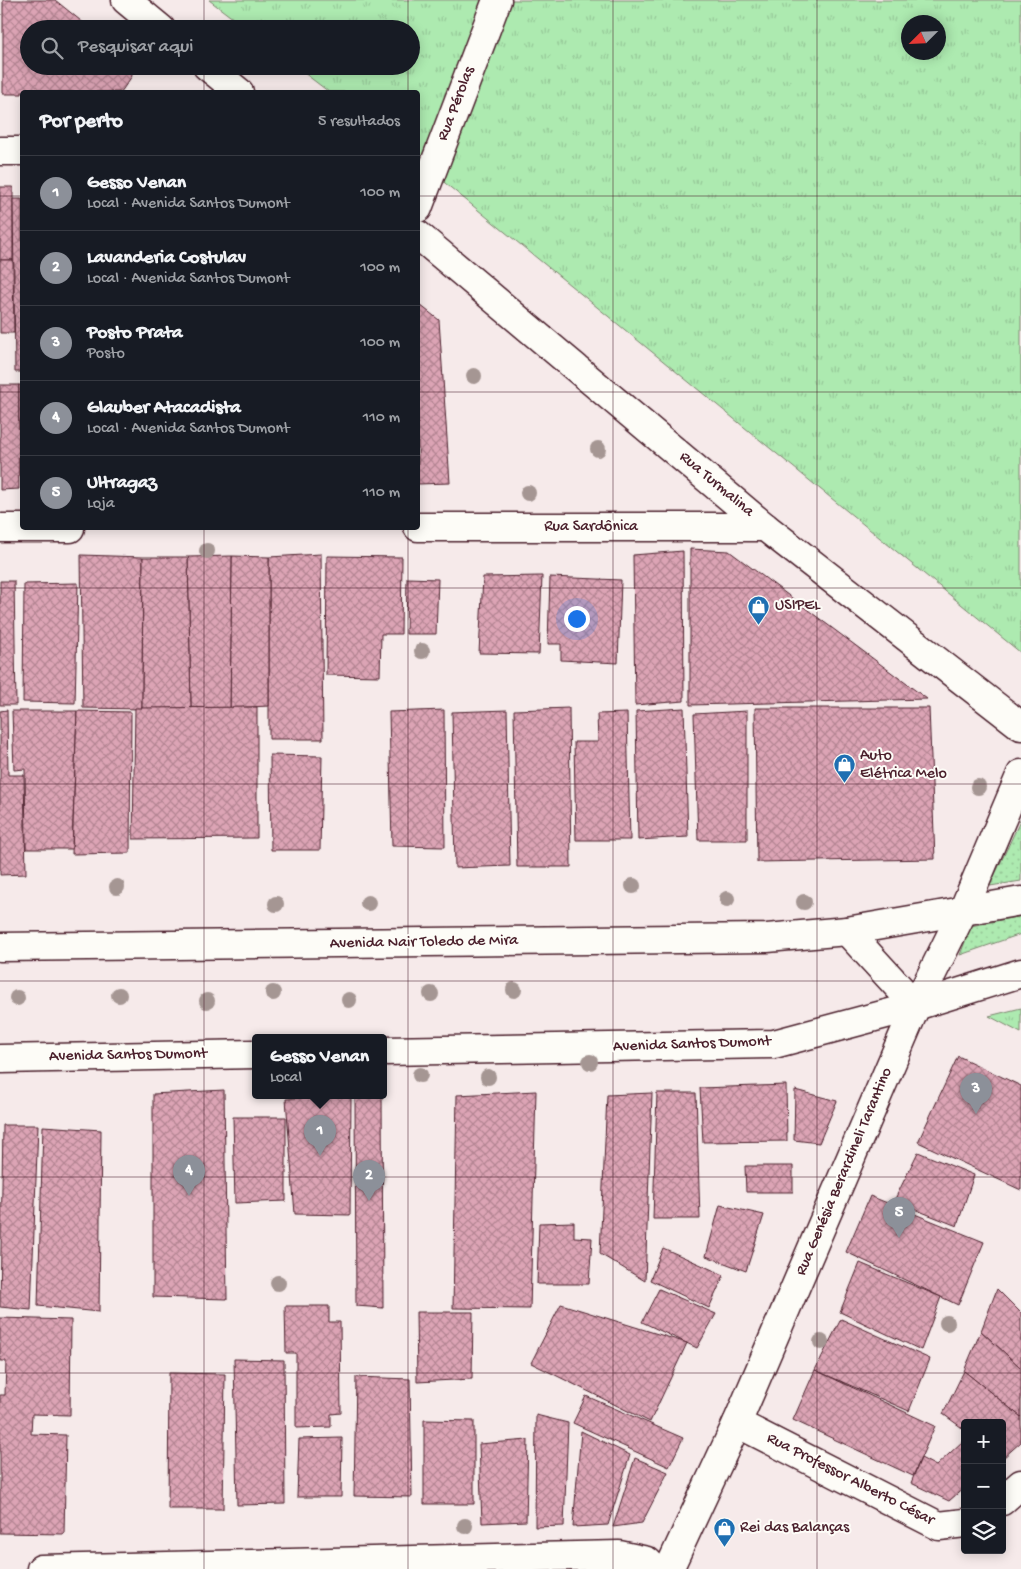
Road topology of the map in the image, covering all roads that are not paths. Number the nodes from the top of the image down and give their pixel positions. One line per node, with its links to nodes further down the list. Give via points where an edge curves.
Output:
1 (126, 0): 3 (main road)
2 (497, 0): 8 (main road, Rua Pérolas)
3 (150, 20)
4 (218, 75): 5 (main road)
5 (237, 90)
6 (0, 151): 7 (main road)
7 (20, 151)
8 (420, 203)
9 (420, 237): 11 (main road, Rua Turmalina)
10 (420, 527): 11 (main road, Rua Sardônica)
11 (766, 527): 14 (main road, Rua Turmalina)
12 (0, 528): 13 (main road)
13 (20, 528)
14 (1021, 726)
15 (1021, 774): 17 (main road, Rua Genésia Berardineli Tarantino)
16 (1021, 901): 17 (main road)
17 (963, 911): 18 (main road, Avenida Nair Toledo de Mira); 21 (main road, Rua Genésia Berardineli Tarantino)
18 (847, 931): 19 (main road, Avenida Nair Toledo de Mira, via 767,938); 21 (main road)
19 (0, 947)
20 (1021, 973): 21 (main road, Avenida Santos Dumont)
21 (916, 1006): 22 (main road, Avenida Santos Dumont, via 774,1044); 25 (main road, Rua Genésia Berardineli Tarantino)
22 (387, 1051)
23 (252, 1054): 24 (main road, Avenida Santos Dumont)
24 (0, 1059)
25 (737, 1423): 28 (main road, Rua Professor Alberto César, via 939,1526); 31 (main road, Rua Genésia Berardineli Tarantino)
26 (1021, 1484): 27 (main road)
27 (1006, 1497)
28 (961, 1524)
29 (41, 1569): 30 (main road, via 619,1555 647,1561)
30 (655, 1569)
31 (669, 1569)

